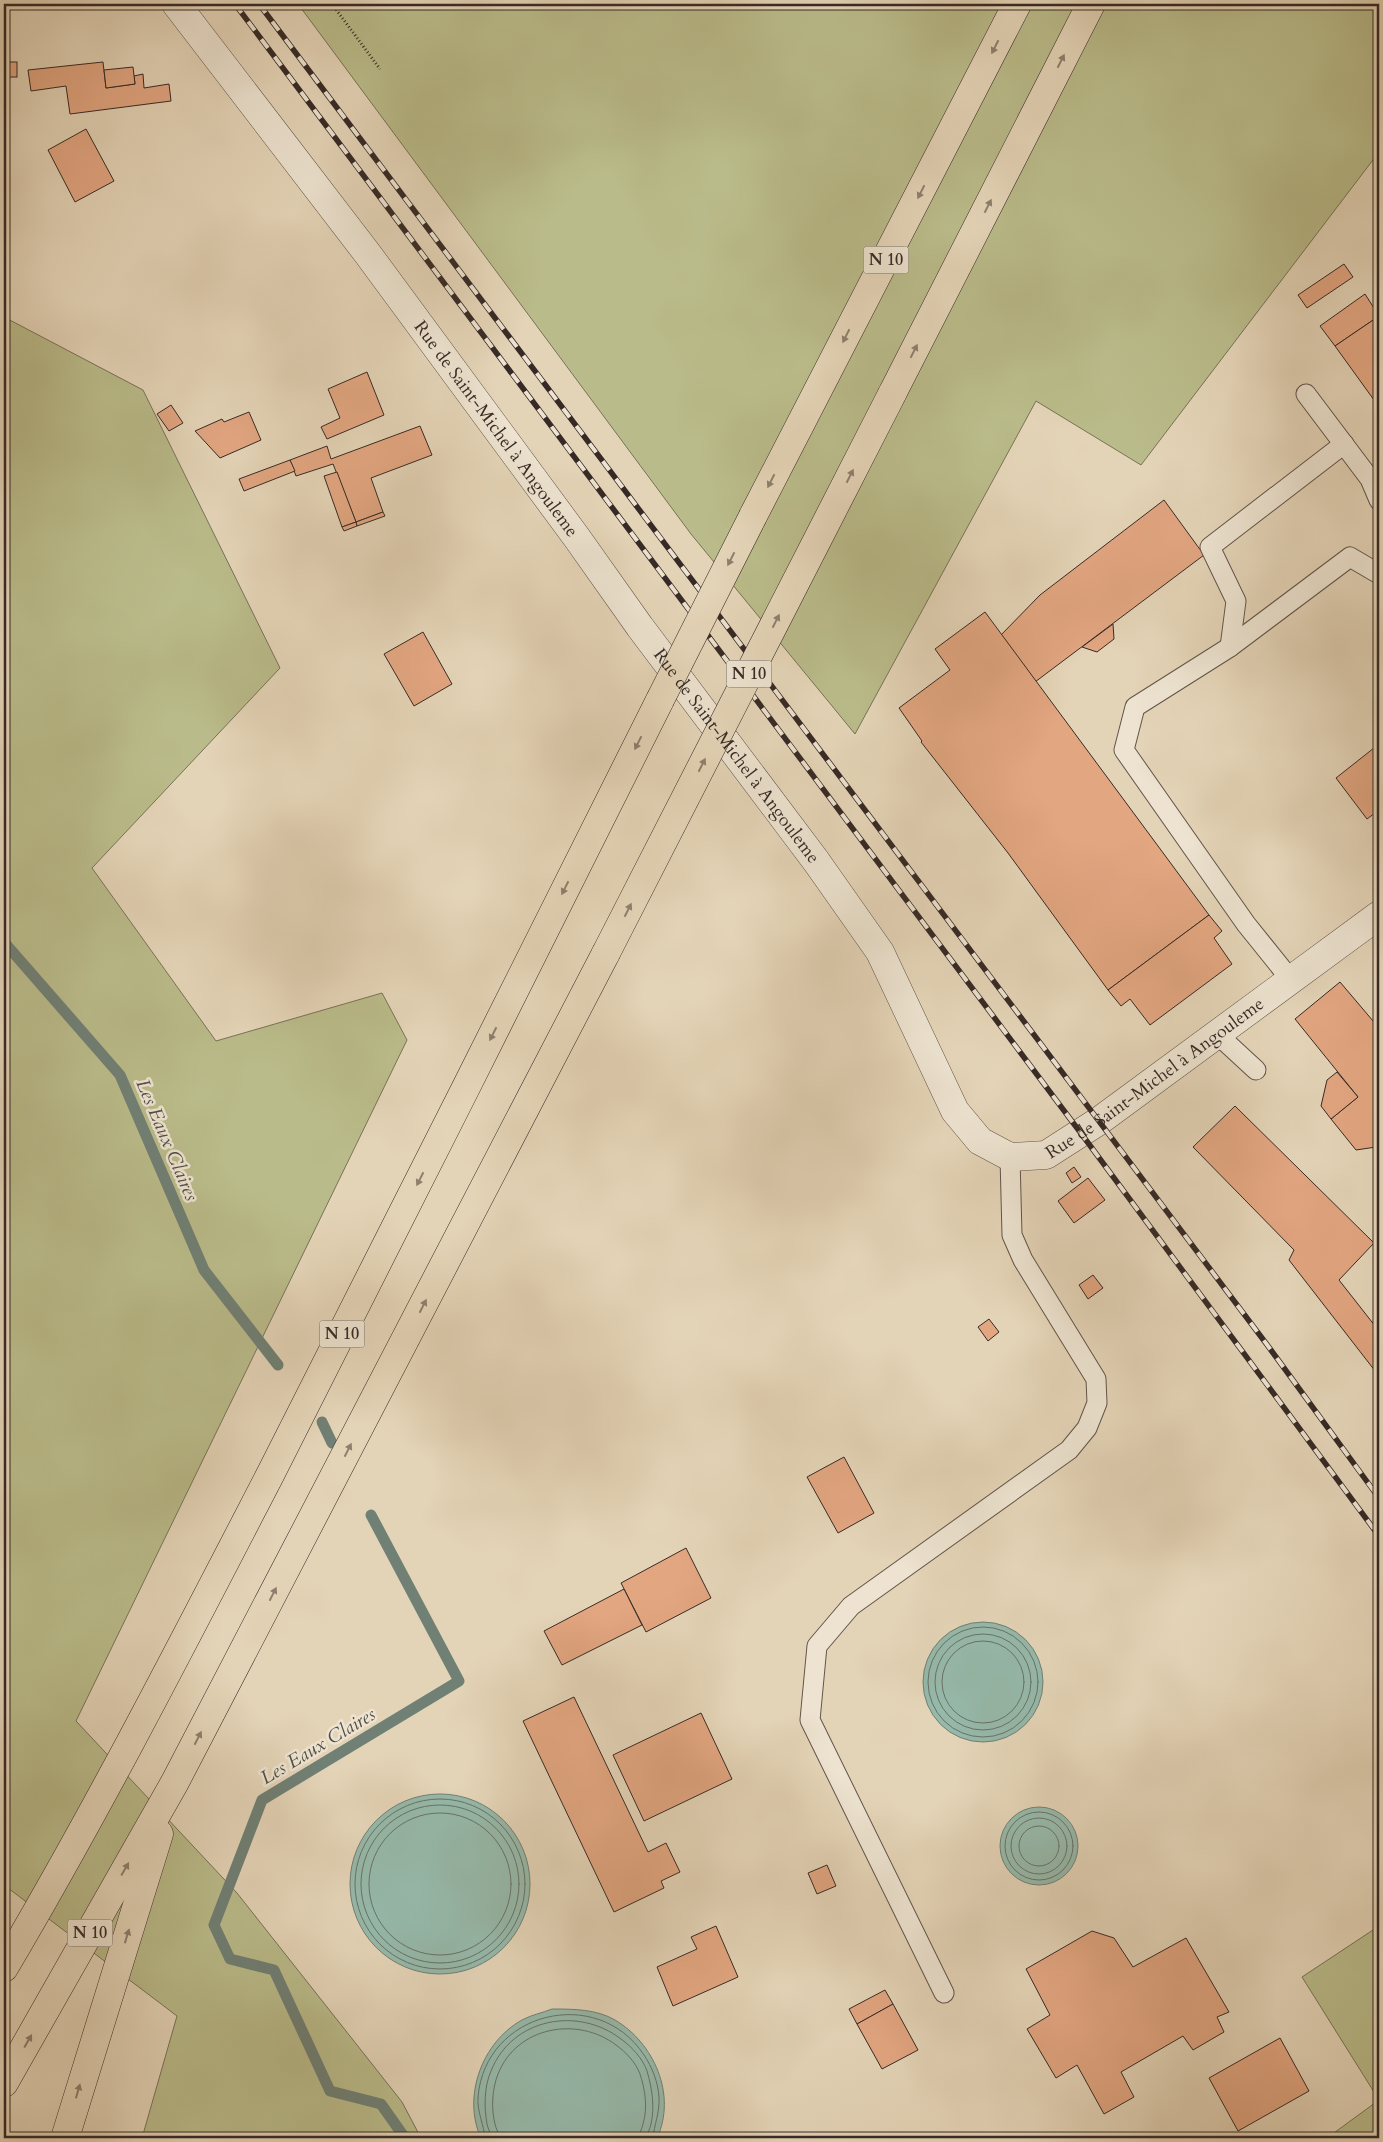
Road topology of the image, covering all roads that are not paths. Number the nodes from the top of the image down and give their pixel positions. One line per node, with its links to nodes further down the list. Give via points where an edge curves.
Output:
1 (176, 4): 13 (street, Rue de Saint-Michel à Angouleme, via 373,260 880,952 955,1111 980,1140)
2 (1017, 4): 15 (highway, N 10, one-way to 15, bridge, via 753,516 335,1349 156,1697 85,1830)
3 (1091, 4): 14 (highway, N 10, one-way to 3, bridge, via 606,953)
4 (1306, 394): 5 (lane)
5 (1344, 444): 6 (lane, via 1370,479); 8 (lane, via 1210,547 1236,601)
6 (1379, 500)
7 (1379, 574): 8 (lane, via 1350,557)
8 (1230, 647): 10 (lane, via 1134,707 1124,750 1246,924)
9 (1379, 915): 10 (street, Rue de Saint-Michel à Angouleme)
10 (1292, 980): 11 (street, Rue de Saint-Michel à Angouleme)
11 (1217, 1034): 12 (lane); 13 (street, Rue de Saint-Michel à Angouleme, via 1099,1121 1046,1155)
12 (1256, 1070)
13 (1010, 1157): 16 (lane, via 1012,1235 1023,1260 1096,1379 1097,1403 1087,1428 1069,1450 851,1606 817,1646 810,1720)
14 (175, 1782): 17 (highway, N 10, one-way to 14); 18 (highway, one-way to 14)
15 (4, 1968)
16 (944, 1993)
17 (4, 2084)
18 (65, 2138)

